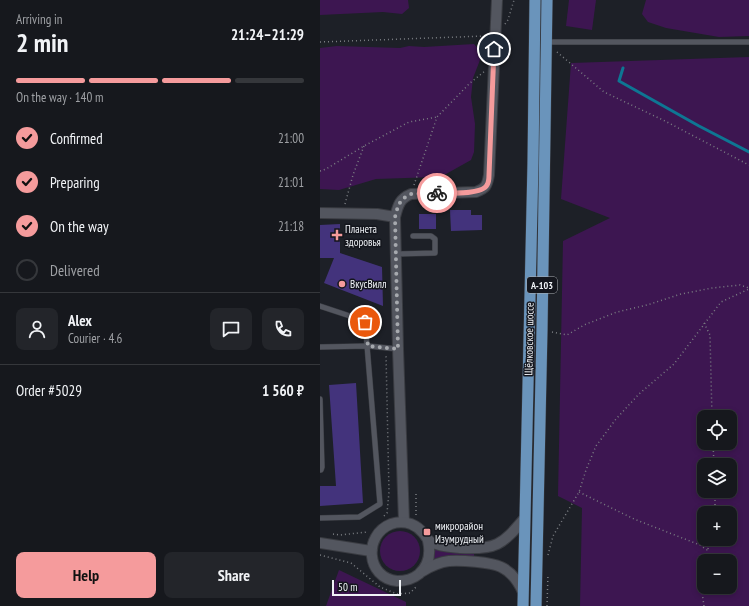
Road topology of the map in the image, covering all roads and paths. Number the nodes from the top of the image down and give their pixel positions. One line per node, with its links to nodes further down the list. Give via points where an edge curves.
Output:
1 (497, 0): 6 (street)
2 (514, 0): 5 (path)
3 (535, 0): 37 (main road, Щёлковское шоссе / А-103)
4 (547, 0): 8 (main road, Щёлковское шоссе / А-103)
5 (504, 26)
6 (495, 36): 7 (path); 10 (street)
7 (320, 42)
8 (546, 42): 9 (lane); 13 (path, via 604,92); 24 (main road, Щёлковское шоссе / А-103)
9 (749, 42)
10 (494, 63): 11 (path); 15 (street, via 489,175 484,189 476,192)
11 (437, 117): 12 (path, via 409,122); 15 (path)
12 (364, 146): 14 (path); 16 (path)
13 (749, 165)
14 (320, 171)
15 (411, 194): 18 (street, via 399,203)
16 (344, 205)
17 (320, 213): 18 (street, via 377,214)
18 (395, 217): 20 (street)
19 (413, 236): 20 (lane, via 434,237 436,253)
20 (396, 254): 28 (street)
21 (749, 288): 23 (path, via 721,302); 24 (path, via 740,285 681,294 616,312 567,335)
22 (320, 306): 26 (lane, via 365,322)
23 (704, 323): 30 (path, via 710,335); 33 (path, via 674,364 639,394 596,446)
24 (542, 330): 55 (main road, Щёлковское шоссе / А-103)
25 (320, 346): 26 (lane)
26 (368, 346): 27 (lane); 35 (lane, via 380,504 360,517)
27 (387, 347): 28 (lane); 36 (path, via 389,492 387,513)
28 (398, 349): 38 (street)
29 (320, 399): 31 (lane)
30 (712, 410)
31 (320, 470)
32 (416, 492): 34 (path)
33 (579, 492): 44 (path); 48 (path, via 553,536)
34 (416, 516)
35 (320, 518)
36 (382, 518)
37 (524, 519): 41 (street, via 505,540 495,546 477,549 446,547); 52 (main road, Щёлковское шоссе / А-103)
38 (404, 522): 41 (street, via 418,528); 45 (street, via 385,526 377,533)
39 (367, 532): 40 (path)
40 (331, 534)
41 (428, 541): 50 (street, via 429,557)
42 (320, 542): 45 (street)
43 (708, 546): 44 (path)
44 (707, 550): 46 (path)
45 (371, 551): 50 (street, via 375,567 386,578 410,580)
46 (706, 554)
47 (320, 555): 49 (path)
48 (548, 557)
49 (335, 559)
50 (423, 571): 52 (street, via 449,561 494,564 509,572)
51 (548, 571): 56 (path)
52 (523, 592): 54 (main road, Щёлковское шоссе / А-103)
53 (702, 594): 57 (path)
54 (523, 606)
55 (536, 606)
56 (548, 606)
57 (704, 606)

